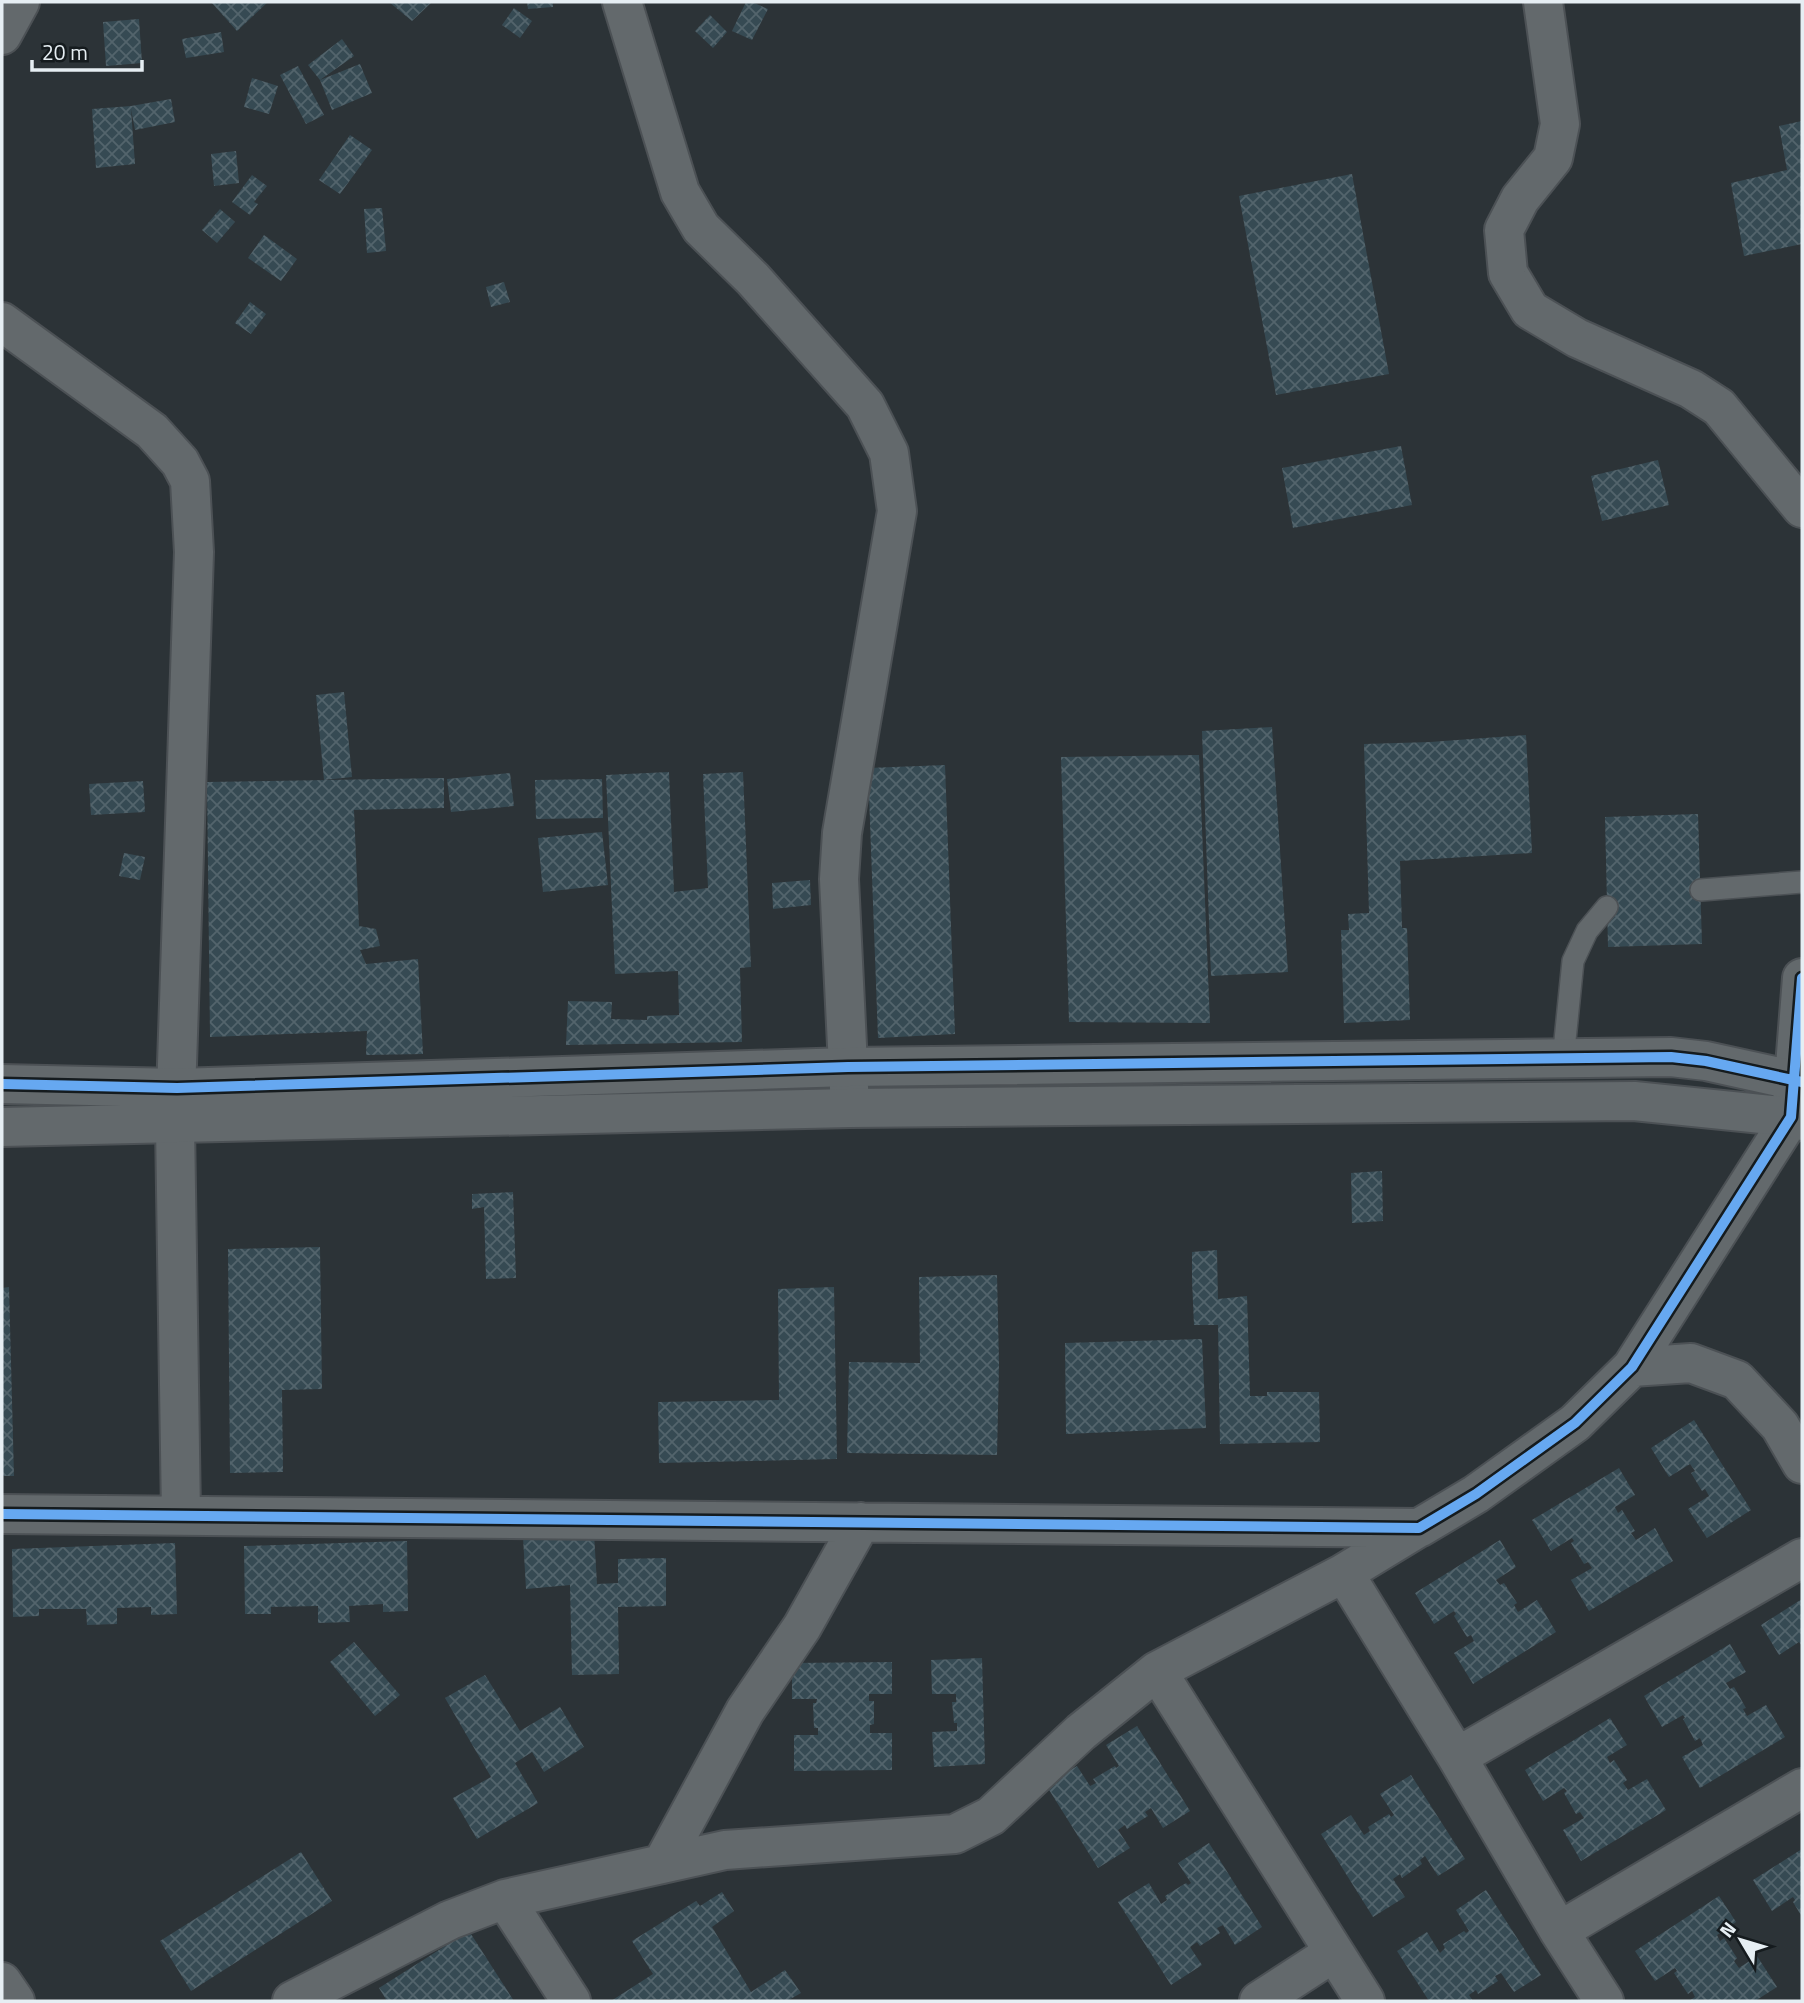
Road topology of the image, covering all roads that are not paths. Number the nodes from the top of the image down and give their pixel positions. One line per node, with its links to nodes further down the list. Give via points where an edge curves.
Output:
1 (20, 2): 4 (street)
2 (622, 2): 15 (street, via 680,192 701,228 865,405 889,453 897,511 842,833 839,879)
3 (1543, 2): 6 (street, via 1560,124 1553,158 1520,200 1504,230 1508,273 1530,310 1719,407)
4 (2, 35)
5 (2, 322): 19 (street, via 152,431 180,462 190,481 194,551)
6 (1802, 508)
7 (1802, 882): 8 (lane)
8 (1701, 890)
9 (1606, 907): 12 (lane, via 1587,931 1573,961)
10 (1802, 978): 11 (street)
11 (1800, 1028): 17 (street)
12 (1563, 1060): 13 (street); 17 (street, via 1671,1057 1706,1061)
13 (1284, 1063): 14 (street); 18 (street)
14 (1046, 1065): 15 (street); 20 (street)
15 (848, 1067): 19 (street); 21 (street)
16 (2, 1084): 19 (street)
17 (1797, 1100): 18 (street); 23 (street)
18 (1287, 1105): 20 (street)
19 (176, 1106): 21 (street); 22 (street); 26 (street)
20 (1045, 1107): 21 (street)
21 (850, 1108)
22 (2, 1127)
23 (1632, 1367): 24 (street, via 1691,1363 1737,1380 1780,1426); 28 (street, via 1575,1423 1476,1494)
24 (1802, 1464)
25 (2, 1514): 26 (street)
26 (181, 1515): 27 (street)
27 (861, 1522): 28 (street); 34 (street, via 802,1627 745,1711)
28 (1419, 1528): 30 (street)
29 (1802, 1558): 32 (street)
30 (1344, 1573): 31 (street); 32 (street)
31 (1157, 1671): 34 (street, via 991,1816 955,1834 725,1850); 37 (street)
32 (1457, 1757): 36 (street)
33 (1802, 1788): 36 (street)
34 (662, 1864): 35 (street)
35 (505, 1899): 40 (street, via 450,1920); 41 (street)
36 (1559, 1931): 44 (street)
37 (1333, 1953): 42 (street); 43 (street)
38 (2, 1982): 39 (street)
39 (15, 2001)
40 (292, 2001)
41 (571, 2001)
42 (1259, 2001)
43 (1365, 2001)
44 (1604, 2001)

